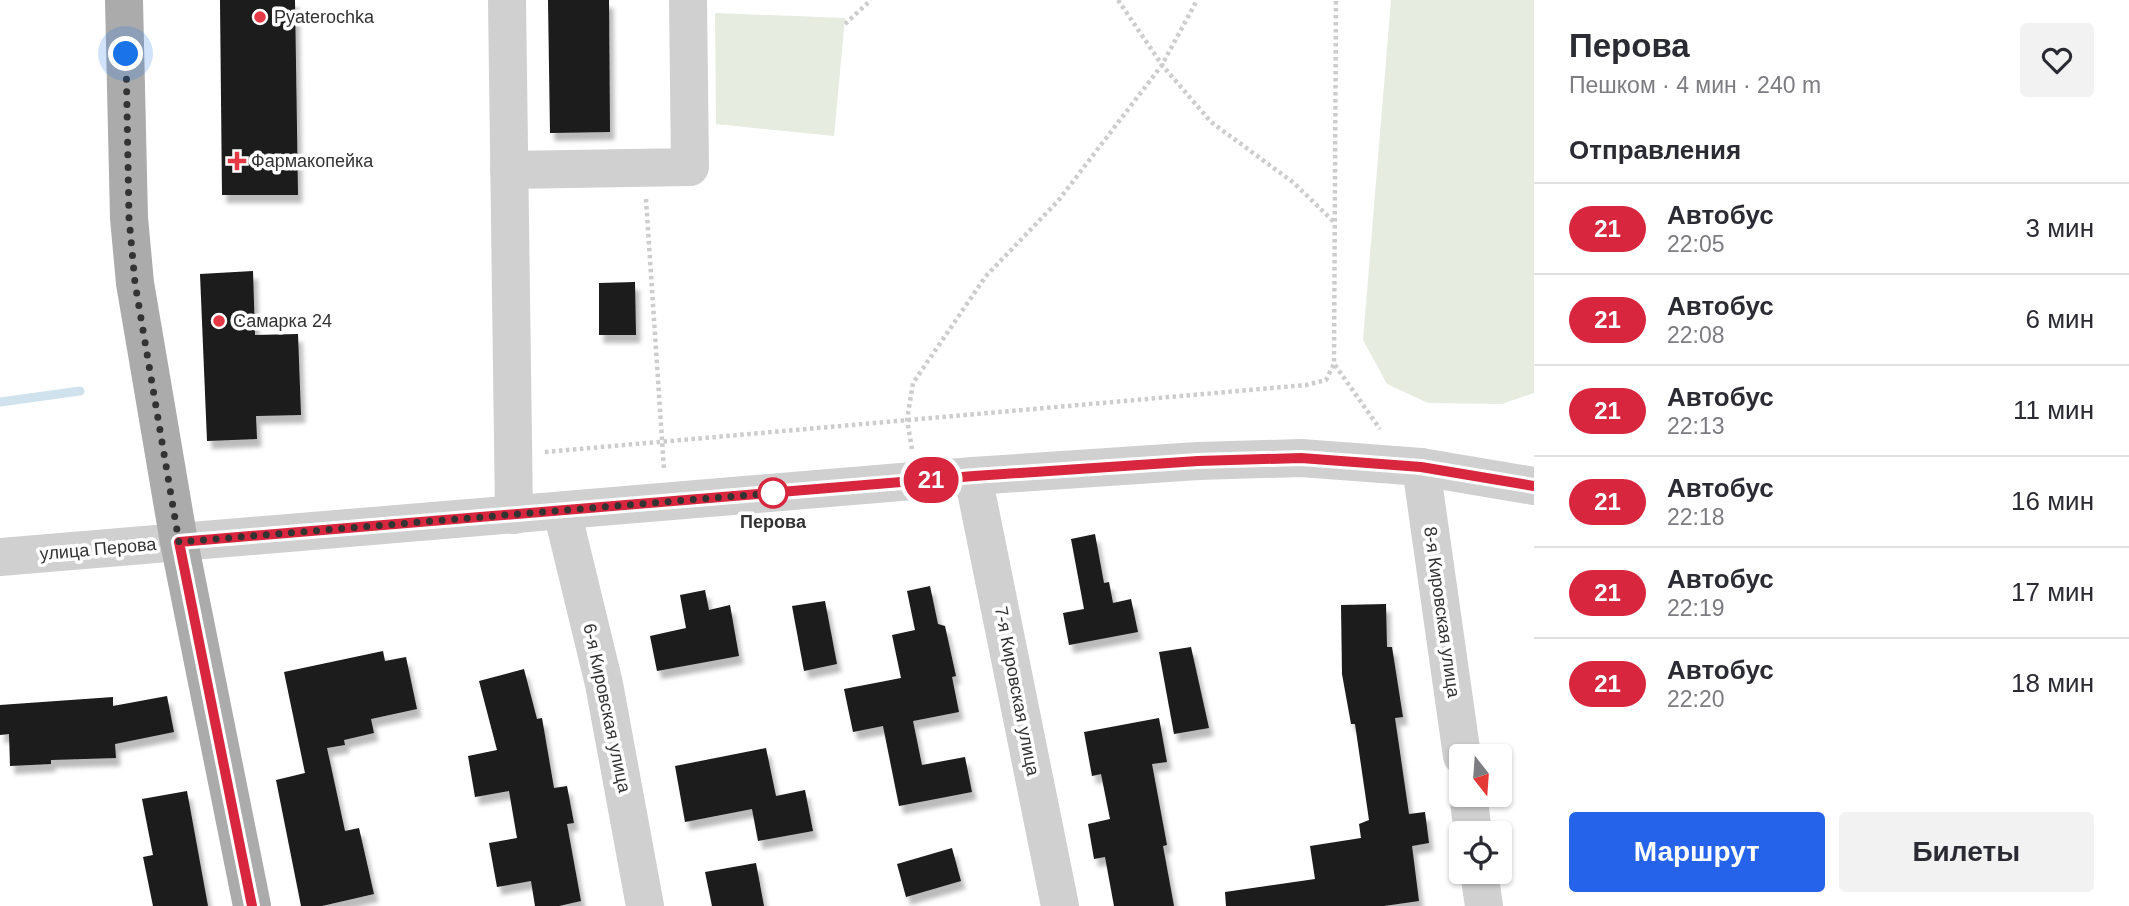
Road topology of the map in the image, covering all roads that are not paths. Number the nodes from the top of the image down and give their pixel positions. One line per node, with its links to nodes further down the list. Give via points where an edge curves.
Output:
1 (124, 0): 10 (main road, via 134,270)
2 (507, 0): 4 (street)
3 (688, 0): 4 (street, via 690,167)
4 (509, 170): 9 (street)
5 (1421, 467): 6 (street, улица Перова, via 1301,458); 7 (street, улица Перова); 12 (street, 8-я Кировская улица)
6 (974, 476): 8 (street, улица Перова); 16 (street, 7-я Кировская улица)
7 (1534, 486)
8 (562, 511): 9 (street, улица Перова); 15 (street, 6-я Кировская улица, via 604,684)
9 (514, 515): 10 (street, улица Перова)
10 (179, 542): 11 (street, улица Перова); 14 (main road)
11 (0, 557)
12 (1460, 744)
13 (1481, 884): 17 (street)
14 (252, 906)
15 (645, 906)
16 (1060, 906)
17 (1484, 906)

